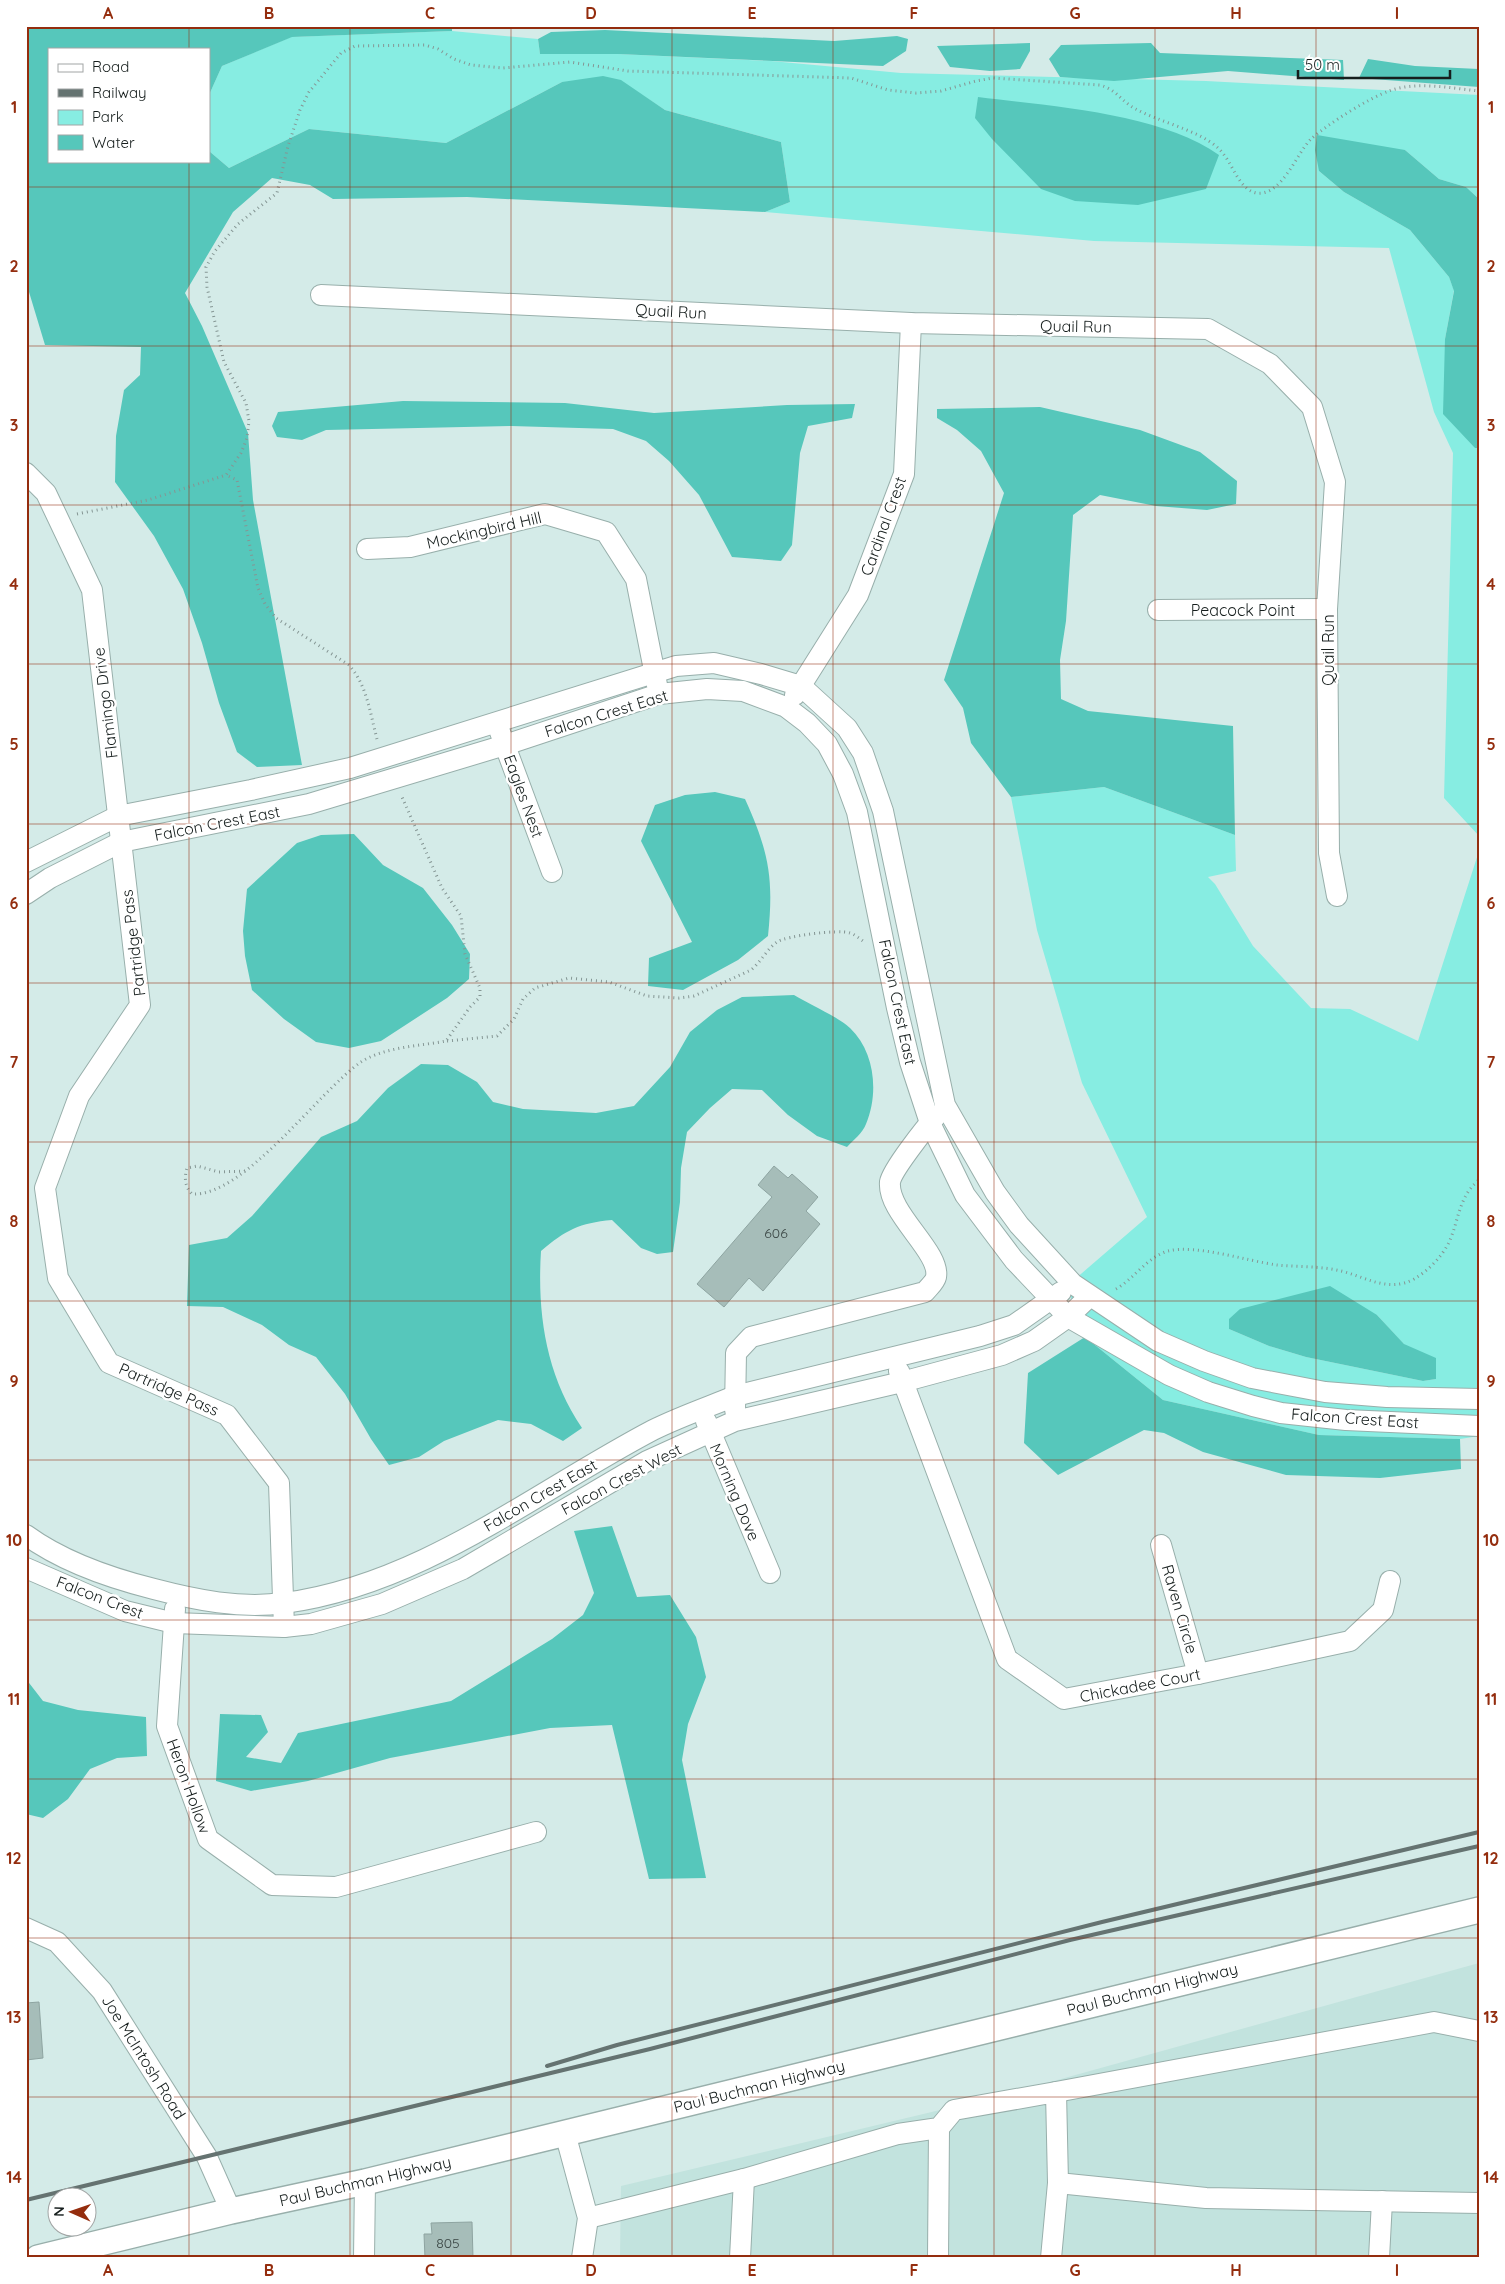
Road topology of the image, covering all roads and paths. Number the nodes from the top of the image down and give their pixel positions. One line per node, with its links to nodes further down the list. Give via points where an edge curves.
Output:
1 (1479, 91): 5 (path, via 1403,87 1386,92 1311,139 1281,183 1260,193 1250,191 1238,178 1232,163 1219,148 1133,108 1113,88 1100,85 993,78 941,91 916,93 888,90 851,78 628,71 570,62 503,68 472,65 425,45 355,46 341,53 308,92 288,146 277,193 238,224 215,250 206,267 207,287 224,362 246,403 249,421 241,453)
2 (321, 295): 3 (street, Quail Run)
3 (910, 322): 9 (street, Quail Run, via 1208,329 1270,364 1312,407 1335,482); 11 (street, Cardinal Crest, via 904,474 858,596)
4 (26, 473): 6 (street, Flamingo Drive, via 46,493)
5 (226, 475): 6 (path, via 148,500); 16 (path, via 237,480 258,588 265,604 276,618 349,665 358,675)
6 (57, 518): 20 (street, Flamingo Drive, via 92,590)
7 (367, 549): 10 (street, Mockingbird Hill, via 410,548 545,514 606,532 636,579)
8 (1158, 610): 9 (street, Peacock Point)
9 (1327, 610): 27 (street, Quail Run, via 1329,854)
10 (654, 673): 11 (street, Falcon Crest East, via 676,666 714,663); 12 (street, Mockingbird Hill); 14 (street, Falcon Crest East)
11 (802, 686): 13 (street, Cardinal Crest); 24 (street, Falcon Crest East, via 847,728 863,753 883,811)
12 (659, 694): 13 (street, Falcon Crest East, via 707,689 743,691); 15 (street, Falcon Crest East)
13 (786, 707): 25 (street, Falcon Crest East, via 827,744 843,774 857,812)
14 (496, 721): 15 (street, Eagles Nest); 16 (street, Falcon Crest East)
15 (505, 745): 17 (street, Falcon Crest East); 23 (street, Eagles Nest)
16 (385, 757): 18 (street, Falcon Crest East)
17 (395, 777): 19 (street, Falcon Crest East); 29 (path, via 442,888 461,916 465,954 480,988 480,997)
18 (282, 783): 19 (street); 20 (street, Falcon Crest East)
19 (288, 809): 21 (street, Falcon Crest East)
20 (118, 816): 21 (street, Partridge Pass); 22 (street)
21 (121, 842): 26 (street, Falcon Crest East, via 50,878); 56 (street, Partridge Pass, via 140,1004 79,1096 45,1188 58,1278 109,1363 228,1415 279,1482)
22 (26, 862)
23 (552, 872)
24 (897, 878): 25 (street); 30 (street, Falcon Crest East)
25 (872, 884): 28 (street, Falcon Crest East)
26 (26, 894)
27 (1337, 896)
28 (889, 963): 29 (path, via 850,933 786,938 772,946 751,970 694,996 647,996 609,982 569,978 535,988 523,999 514,1019 497,1036); 31 (street, Falcon Crest East, via 910,1062)
29 (446, 1041): 32 (path, via 401,1049 363,1061 341,1078)
30 (945, 1105): 31 (street); 34 (street, Falcon Crest East, via 995,1192)
31 (930, 1123): 36 (street, Falcon Crest East, via 965,1195 1014,1260); 41 (street, via 895,1170 890,1182 892,1195 905,1219 936,1265 936,1279 925,1292 751,1337 736,1353)
32 (245, 1171): 32 (path, via 201,1194 192,1194 187,1189 187,1168 197,1166 219,1172)
33 (1479, 1180): 35 (path, via 1464,1195 1449,1242 1437,1261 1414,1279 1396,1285 1380,1285 1341,1271 1177,1250 1166,1252 1147,1263 1121,1286)
34 (1073, 1284): 35 (street, Falcon Crest East); 36 (street, Falcon Crest East)
35 (1093, 1298): 37 (street, Falcon Crest West); 40 (street, Falcon Crest East, via 1158,1341 1204,1362 1252,1378)
36 (1051, 1300): 37 (street, Falcon Crest East); 38 (street, Falcon Crest East, via 1014,1325)
37 (1068, 1317): 39 (street, Falcon Crest West, via 1034,1341 1002,1355); 44 (street, Falcon Crest East, via 1169,1375 1208,1392 1281,1412)
38 (895, 1357): 39 (street, Chickadee Court); 41 (street, Falcon Crest East)
39 (902, 1382): 45 (street, Falcon Crest West); 59 (street, Chickadee Court, via 1007,1659 1064,1699)
40 (1325, 1392): 42 (street, Falcon Crest East); 44 (street)
41 (735, 1396): 43 (street, Falcon Crest East); 45 (street)
42 (1479, 1399)
43 (702, 1410): 47 (street, Morning Dove); 48 (street, Falcon Crest East, via 654,1430)
44 (1320, 1418): 46 (street, Falcon Crest East)
45 (734, 1421): 47 (street, Falcon Crest West)
46 (1479, 1426)
47 (710, 1433): 51 (street, Falcon Crest West, via 647,1461); 53 (street, Morning Dove)
48 (474, 1533): 51 (street); 56 (street, Falcon Crest East, via 424,1560 379,1578 331,1594)
49 (28, 1540): 55 (street, Falcon Crest East, via 130,1584)
50 (1161, 1544): 59 (street, Raven Circle)
51 (488, 1554): 58 (street, Falcon Crest West, via 463,1569 382,1604 311,1624)
52 (26, 1568): 57 (street, Falcon Crest, via 125,1611)
53 (770, 1574)
54 (1390, 1581): 59 (street, Chickadee Court, via 1383,1610 1350,1640)
55 (176, 1595): 56 (street, Falcon Crest East, via 210,1602); 57 (street, Heron Hollow)
56 (283, 1604): 58 (street, Partridge Pass)
57 (174, 1623): 58 (street, Falcon Crest West); 60 (street, Heron Hollow, via 167,1726 208,1840 272,1885 336,1887)
58 (284, 1627)
59 (1198, 1674)
60 (536, 1832)
61 (1479, 1910): 66 (main road, Paul Buchman Highway)
62 (26, 1928): 72 (street, Joe McIntosh Road, via 57,1942 102,1991 207,2156)
63 (1479, 2031): 64 (street, via 1434,2022)
64 (1056, 2092): 65 (street, via 954,2110); 69 (street)
65 (939, 2128): 67 (street, via 898,2134); 78 (street)
66 (565, 2133): 68 (main road, Paul Buchman Highway); 73 (street)
67 (744, 2179): 73 (street); 77 (street)
68 (365, 2182): 72 (main road, Paul Buchman Highway); 75 (street)
69 (1058, 2183): 70 (street, via 1206,2198); 79 (street)
70 (1382, 2202): 71 (street); 80 (street)
71 (1479, 2203)
72 (231, 2211): 74 (main road, Paul Buchman Highway)
73 (588, 2218): 76 (street)
74 (38, 2258)
75 (364, 2258)
76 (582, 2258)
77 (740, 2258)
78 (938, 2258)
79 (1051, 2258)
80 (1379, 2258)

